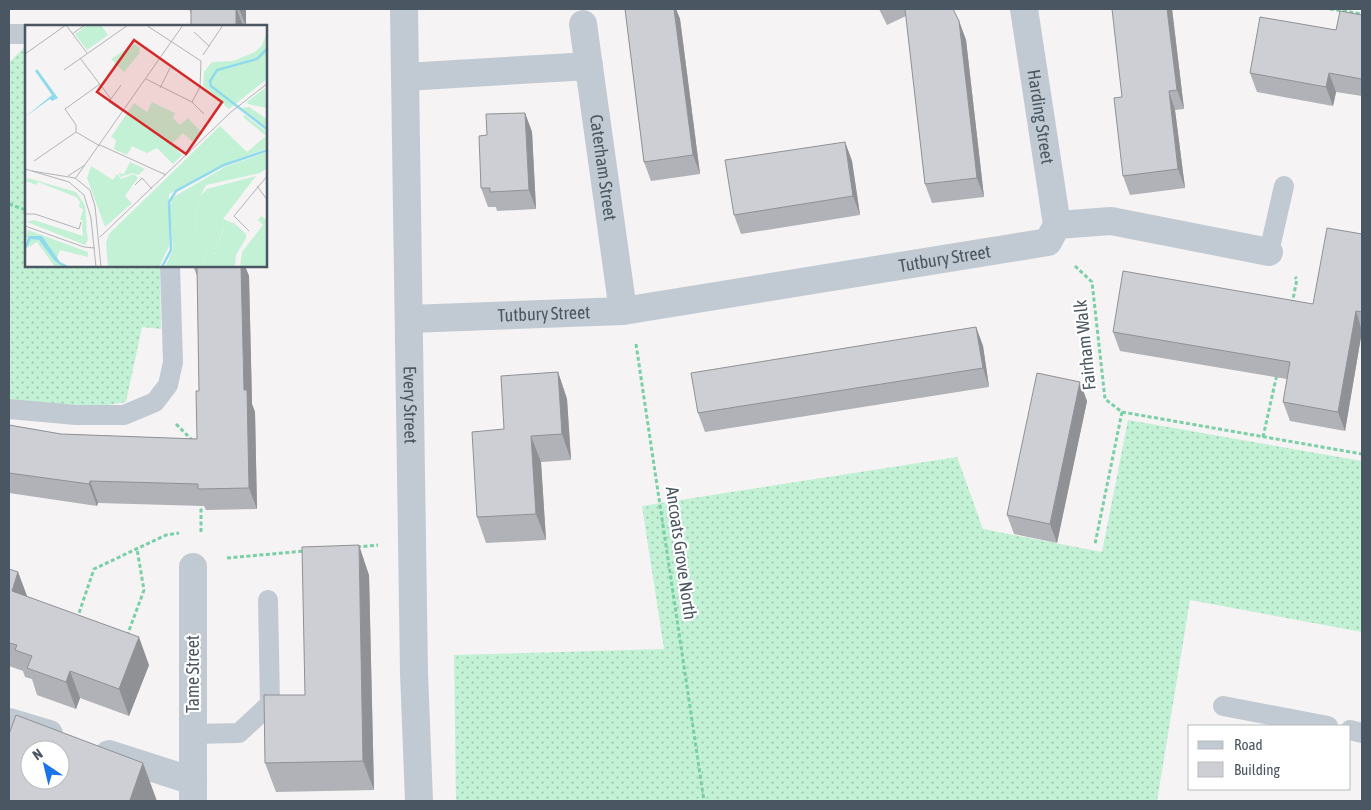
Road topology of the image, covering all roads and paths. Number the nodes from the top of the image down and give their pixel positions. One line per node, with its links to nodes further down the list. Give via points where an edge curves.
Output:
1 (404, 9): 9 (street, Every Street)
2 (1024, 9): 13 (street, Harding Street)
3 (1330, 9): 4 (path)
4 (1362, 14)
5 (583, 24): 8 (street, Caterham Street)
6 (9, 34): 7 (lane)
7 (25, 34)
8 (589, 66): 9 (street); 17 (street, Caterham Street)
9 (405, 77): 18 (street, Every Street)
10 (1284, 186): 14 (lane)
11 (9, 204): 12 (path)
12 (25, 210)
13 (1053, 234): 14 (street, Tutbury Street, via 1111,221); 17 (street, Tutbury Street); 22 (path, Fairham Walk, via 1092,282 1105,399)
14 (1269, 252): 16 (path, via 1297,279)
15 (170, 268): 20 (lane, via 173,362 168,386)
16 (1291, 307)
17 (627, 310): 18 (street, Tutbury Street); 47 (path, Ancoats Grove North)
18 (409, 319): 31 (street, Every Street)
19 (1277, 372): 23 (path)
20 (155, 402): 21 (lane, via 124,415 76,415); 24 (path)
21 (9, 409)
22 (1122, 412): 23 (path); 32 (path)
23 (1263, 436): 25 (path)
24 (194, 442)
25 (1362, 454)
26 (200, 494): 27 (path)
27 (201, 531): 28 (path); 30 (path)
28 (192, 532)
29 (184, 533): 34 (path, via 166,535)
30 (201, 538)
31 (412, 542): 33 (path); 46 (street, Every Street)
32 (1095, 544)
33 (354, 547)
34 (137, 549): 39 (path, via 94,569); 40 (path, via 144,590)
35 (306, 551): 36 (path)
36 (221, 558)
37 (193, 568): 44 (street, Tame Street)
38 (268, 600): 44 (lane, via 270,704 239,733)
39 (75, 624)
40 (124, 644)
41 (1223, 706): 43 (lane)
42 (9, 722): 45 (street, via 78,744)
43 (1323, 725)
44 (193, 734): 45 (street, Tame Street)
45 (193, 791)
46 (419, 801)
47 (704, 801)

